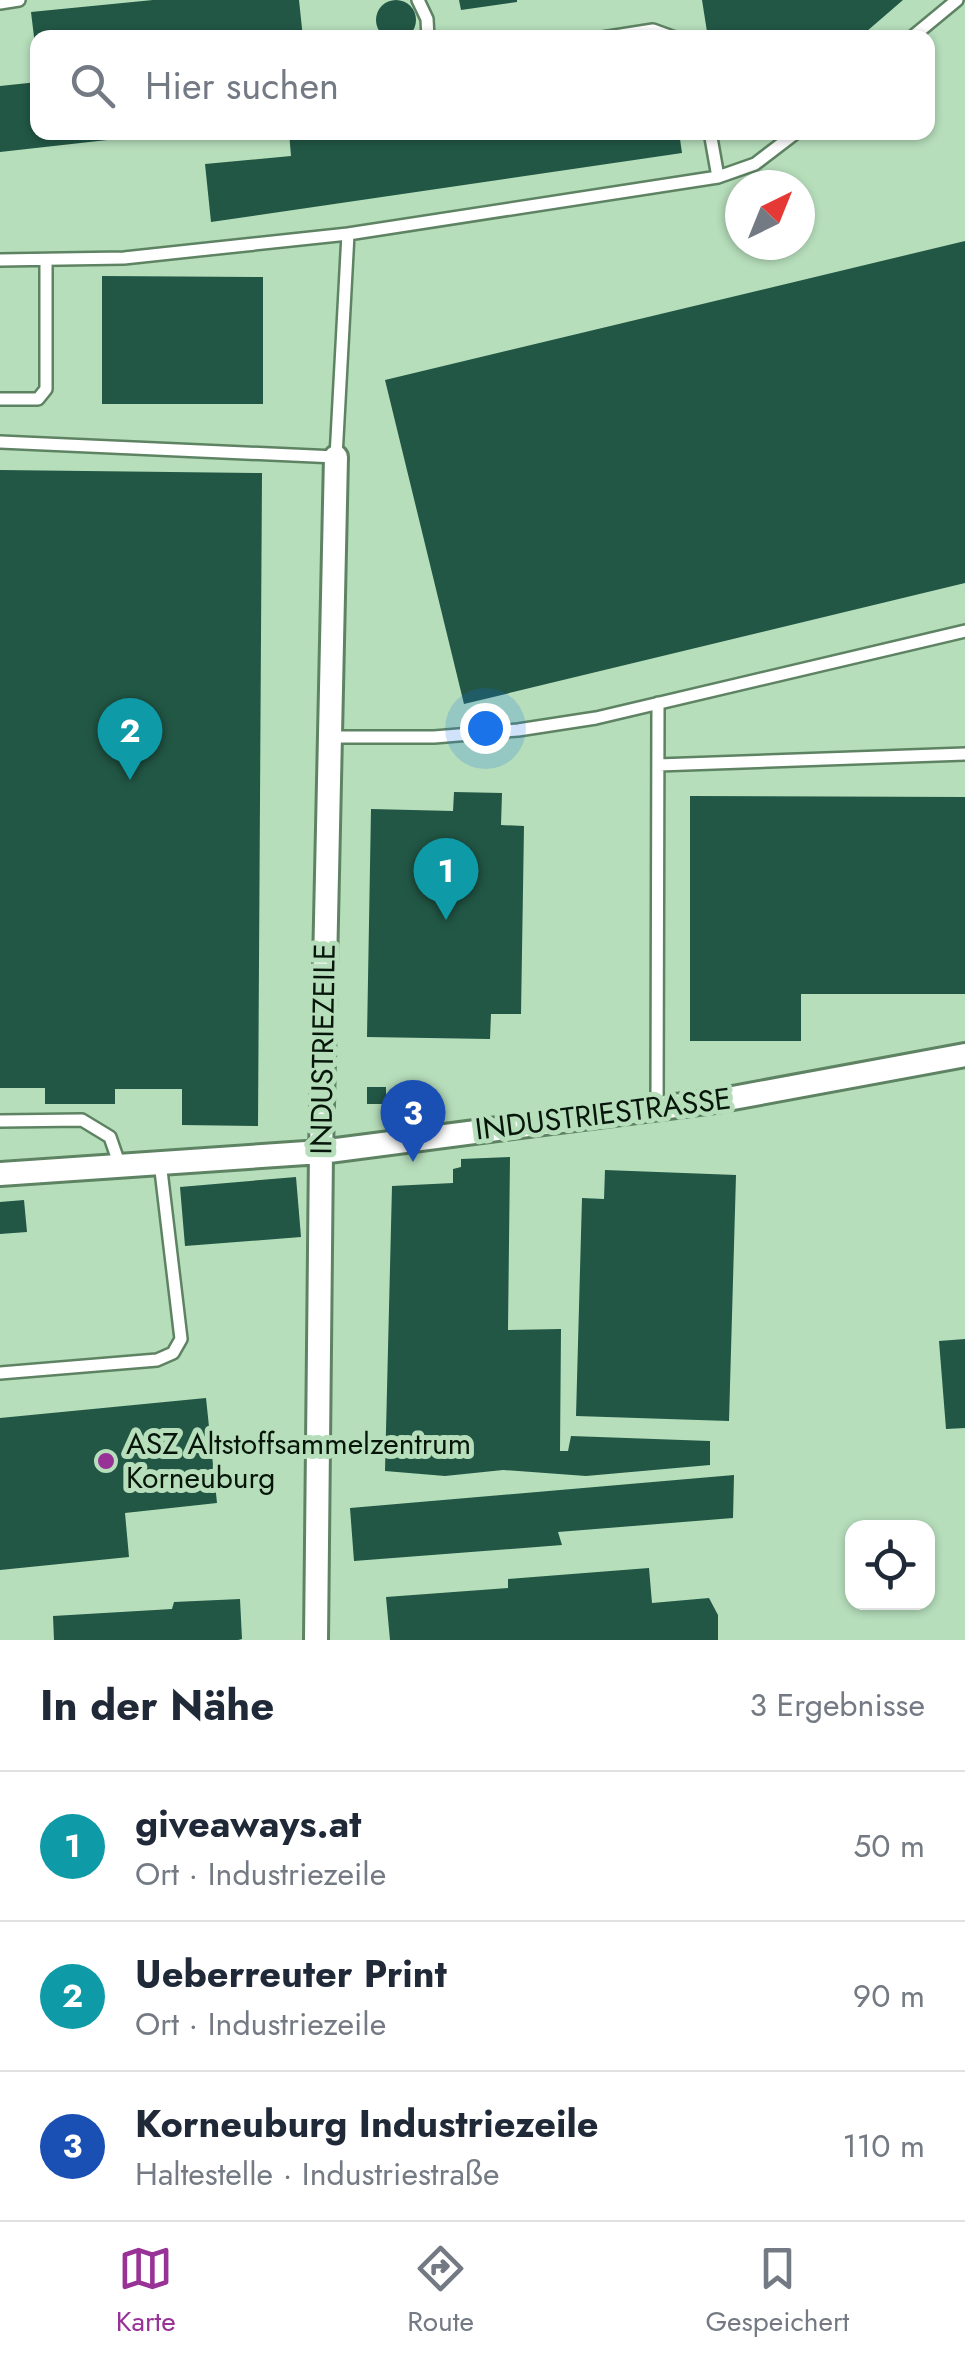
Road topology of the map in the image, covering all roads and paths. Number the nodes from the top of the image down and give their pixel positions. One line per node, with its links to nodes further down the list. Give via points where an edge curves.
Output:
1 (19, 0): 4 (lane)
2 (418, 0): 5 (lane)
3 (956, 0): 6 (lane)
4 (0, 3)
5 (428, 30)
6 (921, 30)
7 (711, 140): 9 (lane)
8 (786, 140): 9 (lane, via 755,164)
9 (718, 177): 10 (lane)
10 (348, 234): 12 (lane); 15 (lane)
11 (0, 260): 12 (lane)
12 (46, 260): 13 (lane, via 46,388 38,399)
13 (0, 399)
14 (0, 442): 15 (lane)
15 (336, 457): 18 (street, INDUSTRIEZEILE)
16 (965, 631): 17 (lane)
17 (658, 704): 18 (lane, via 518,730); 20 (lane)
18 (329, 737): 24 (street, INDUSTRIEZEILE)
19 (965, 754): 20 (lane)
20 (658, 765): 22 (lane)
21 (965, 1056): 22 (street, INDUSTRIESTRASSE)
22 (657, 1108): 24 (street, INDUSTRIESTRASSE)
23 (0, 1121): 26 (lane, via 82,1120 110,1136)
24 (320, 1152): 25 (street, INDUSTRIESTRASSE); 29 (street, INDUSTRIEZEILE)
25 (160, 1162): 26 (street, INDUSTRIESTRASSE); 28 (lane, via 181,1339 173,1353 157,1360)
26 (120, 1166): 27 (street, INDUSTRIESTRASSE)
27 (0, 1174)
28 (0, 1373)
29 (316, 1640)

